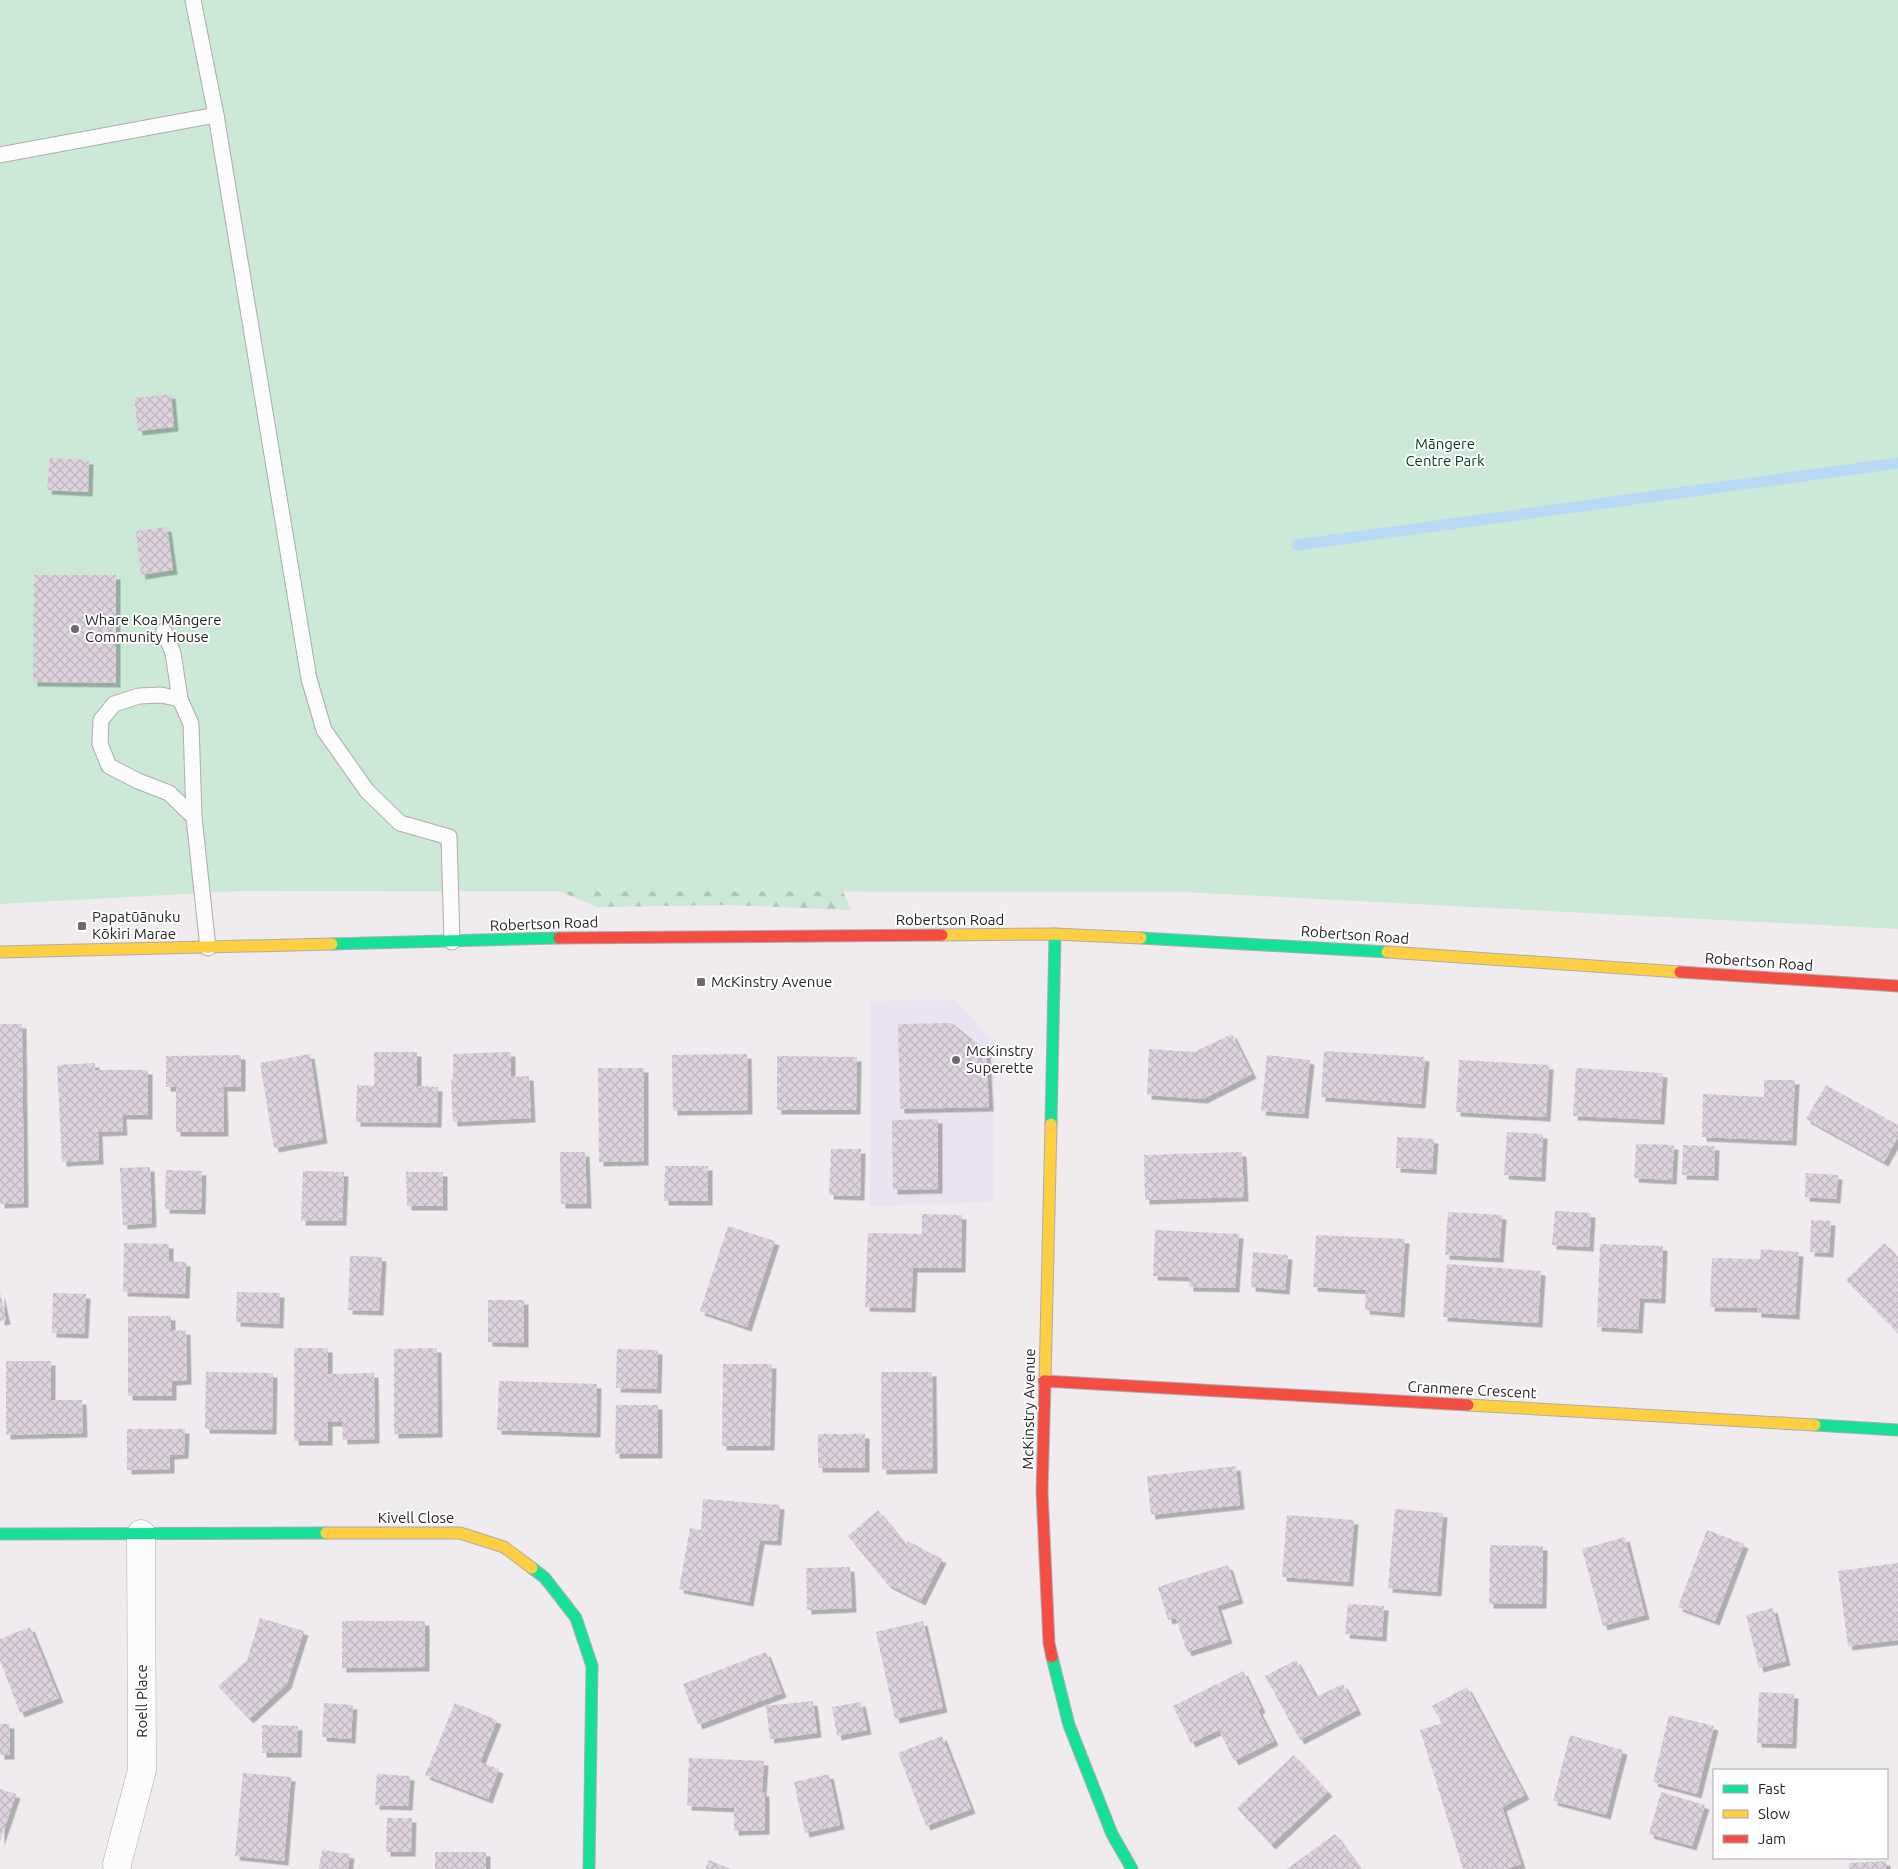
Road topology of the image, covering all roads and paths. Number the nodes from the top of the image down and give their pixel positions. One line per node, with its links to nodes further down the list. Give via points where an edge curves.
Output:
1 (193, 0): 2 (lane)
2 (216, 115): 3 (lane); 8 (lane, via 309,679 324,730 367,791 400,823 449,837)
3 (0, 155)
4 (164, 631): 5 (lane, via 173,653)
5 (180, 699): 6 (lane, via 191,724); 6 (lane, via 161,695 139,696 114,704 101,720 100,744 109,766 169,793)
6 (194, 817): 9 (lane)
7 (1055, 934): 8 (street, Robertson Road, via 618,937); 11 (street, Robertson Road, via 1276,945); 12 (street, McKinstry Avenue)
8 (452, 942): 9 (street, Robertson Road)
9 (208, 948): 10 (street, Robertson Road)
10 (0, 952)
11 (1898, 986)
12 (1044, 1381): 13 (street, Cranmere Crescent); 18 (street, McKinstry Avenue, via 1042,1492 1049,1643 1069,1724 1112,1834)
13 (1898, 1430)
14 (0, 1534): 15 (street, Kivell Close)
15 (141, 1534): 16 (street, Roell Place, via 142,1770); 17 (street, Kivell Close, via 460,1533 511,1552 545,1578 576,1618 592,1666)
16 (117, 1864)
17 (589, 1869)
18 (1132, 1869)

